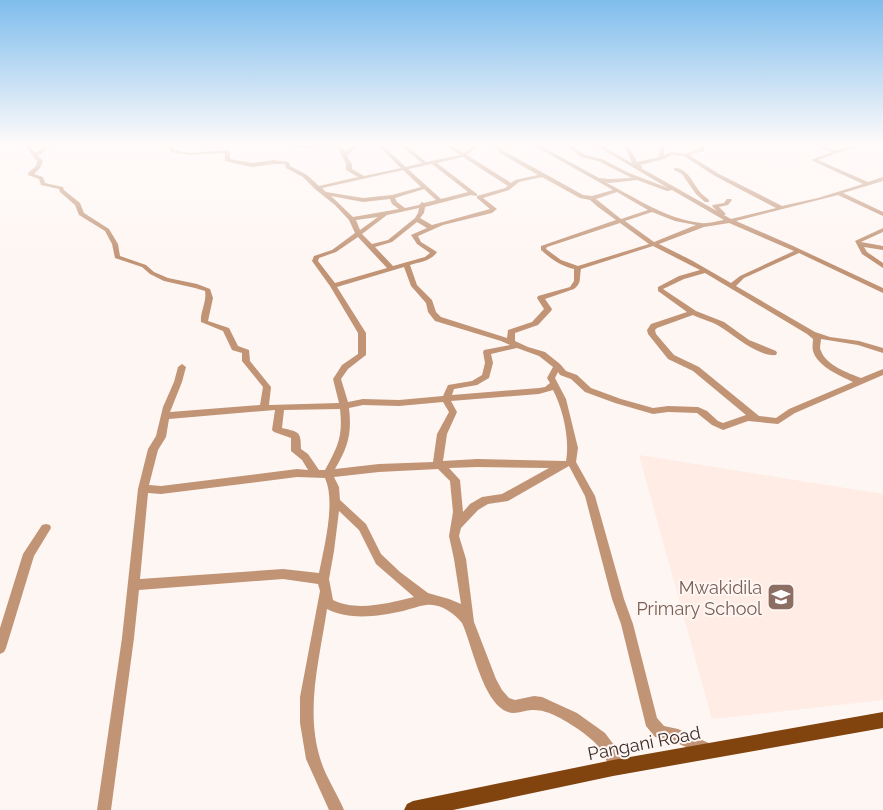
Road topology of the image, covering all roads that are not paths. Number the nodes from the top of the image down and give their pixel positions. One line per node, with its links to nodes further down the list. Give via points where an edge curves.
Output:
1 (43, 183): 71 (street, via 62,188 82,214 107,230 118,257 144,266 166,280 208,290 205,322 226,330 235,348 246,352 246,361 267,387)
2 (312, 183): 19 (street)
3 (341, 183): 19 (street)
4 (421, 183): 18 (street)
5 (459, 183): 22 (street)
6 (507, 183): 17 (street)
7 (516, 183): 17 (street)
8 (556, 183): 27 (street, via 582,197)
9 (603, 183): 20 (street)
10 (650, 183): 24 (street)
11 (664, 183): 24 (street)
12 (691, 183): 24 (street, via 707,201)
13 (732, 183): 31 (street)
14 (865, 183): 16 (street)
15 (872, 183): 16 (street)
16 (868, 184): 23 (street)
17 (512, 186): 26 (street)
18 (426, 187): 25 (street); 29 (street)
19 (317, 188): 21 (street)
20 (616, 190): 27 (street); 33 (street)
21 (325, 193): 25 (street, via 363,200); 36 (street)
22 (472, 193): 26 (street); 29 (street)
23 (838, 193): 31 (street); 34 (street)
24 (684, 194): 38 (street)
25 (392, 197): 32 (street, via 394,203)
26 (480, 197): 41 (street, via 493,210)
27 (592, 198): 39 (street)
28 (729, 200): 38 (street, via 715,206)
29 (440, 201): 30 (street)
30 (422, 204): 32 (street); 37 (street, via 422,213)
31 (781, 208): 38 (street)
32 (403, 209): 35 (street)
33 (653, 210): 39 (street); 40 (street, via 677,220)
34 (883, 214)
35 (384, 215): 36 (street); 43 (street)
36 (352, 219): 43 (street)
37 (417, 219): 41 (street); 46 (street, via 390,241)
38 (728, 220): 40 (street); 48 (street)
39 (620, 221): 44 (street); 52 (street, via 544,246 543,250 560,263)
40 (703, 225): 44 (street)
41 (432, 228): 49 (street, via 414,238 434,254)
42 (883, 230): 45 (street, via 861,238)
43 (358, 233): 46 (street); 54 (street, via 334,251 316,257 317,264)
44 (653, 244): 52 (street); 53 (street)
45 (860, 244): 47 (street); 50 (street, via 864,254)
46 (370, 246): 51 (street)
47 (883, 248)
48 (799, 250): 55 (street); 56 (street)
49 (406, 264): 51 (street); 59 (street, via 414,286 429,302 438,319)
50 (883, 266)
51 (390, 268): 54 (street)
52 (578, 268): 59 (street, via 576,285 541,298 548,309 543,317 532,326 511,332)
53 (705, 271): 55 (street); 57 (street, via 689,273 660,288)
54 (333, 286): 69 (street, via 362,333 362,355 345,367 337,379)
55 (732, 286): 58 (street)
56 (883, 291)
57 (693, 313): 61 (street, via 721,324 746,342); 73 (street, via 654,326 652,334 671,357 696,369)
58 (810, 332): 60 (street); 66 (street, via 817,338 817,352 823,359)
59 (514, 344): 62 (street, via 542,354); 68 (street, via 487,352 486,376 474,383 451,387)
60 (883, 351)
61 (772, 353)
62 (557, 366): 67 (street, via 552,378); 73 (street, via 588,390 636,408 698,410 723,427)
63 (182, 367): 72 (street)
64 (879, 374): 65 (street); 66 (street)
65 (883, 381)
66 (862, 382): 73 (street, via 800,407 778,421)
67 (554, 384): 68 (street, via 539,391); 74 (street, via 562,399 571,436 573,448)
68 (446, 400): 69 (street, via 362,402); 75 (street, via 453,412 442,434 438,463)
69 (344, 406): 70 (street); 77 (street, via 345,437 341,452)
70 (280, 407): 71 (street); 76 (street, via 277,430 296,437 296,451 305,457)
71 (264, 408): 72 (street)
72 (165, 416): 78 (street)
73 (756, 418)
74 (568, 463): 75 (street); 80 (street, via 504,498 486,500 474,507); 89 (street, via 590,496 651,721 660,732 678,736)
75 (442, 466): 77 (street); 80 (street, via 455,480)
76 (316, 473): 77 (street); 78 (street, via 246,478 161,490)
77 (328, 474): 79 (street, via 334,487)
78 (143, 489): 83 (street)
79 (335, 502): 82 (street, via 330,551); 85 (street, via 364,529 370,548 380,561)
80 (456, 526): 86 (street, via 454,536)
81 (46, 528): 87 (street, via 29,554)
82 (323, 579): 83 (street, via 283,574); 84 (street)
83 (133, 585): 91 (street)
84 (324, 594): 85 (street, via 336,609 351,611 393,607); 92 (street, via 307,697 308,723 313,759)
85 (427, 599): 86 (street, via 460,611)
86 (469, 623): 90 (street, via 484,666 503,702 510,706 534,703 549,707 592,730 605,743)
87 (0, 648)
88 (883, 720): 89 (main road, Pangani Road)
89 (709, 751): 90 (main road, Pangani Road)
90 (618, 767): 93 (main road, Pangani Road)
91 (104, 810)
92 (337, 810)
93 (413, 810)

